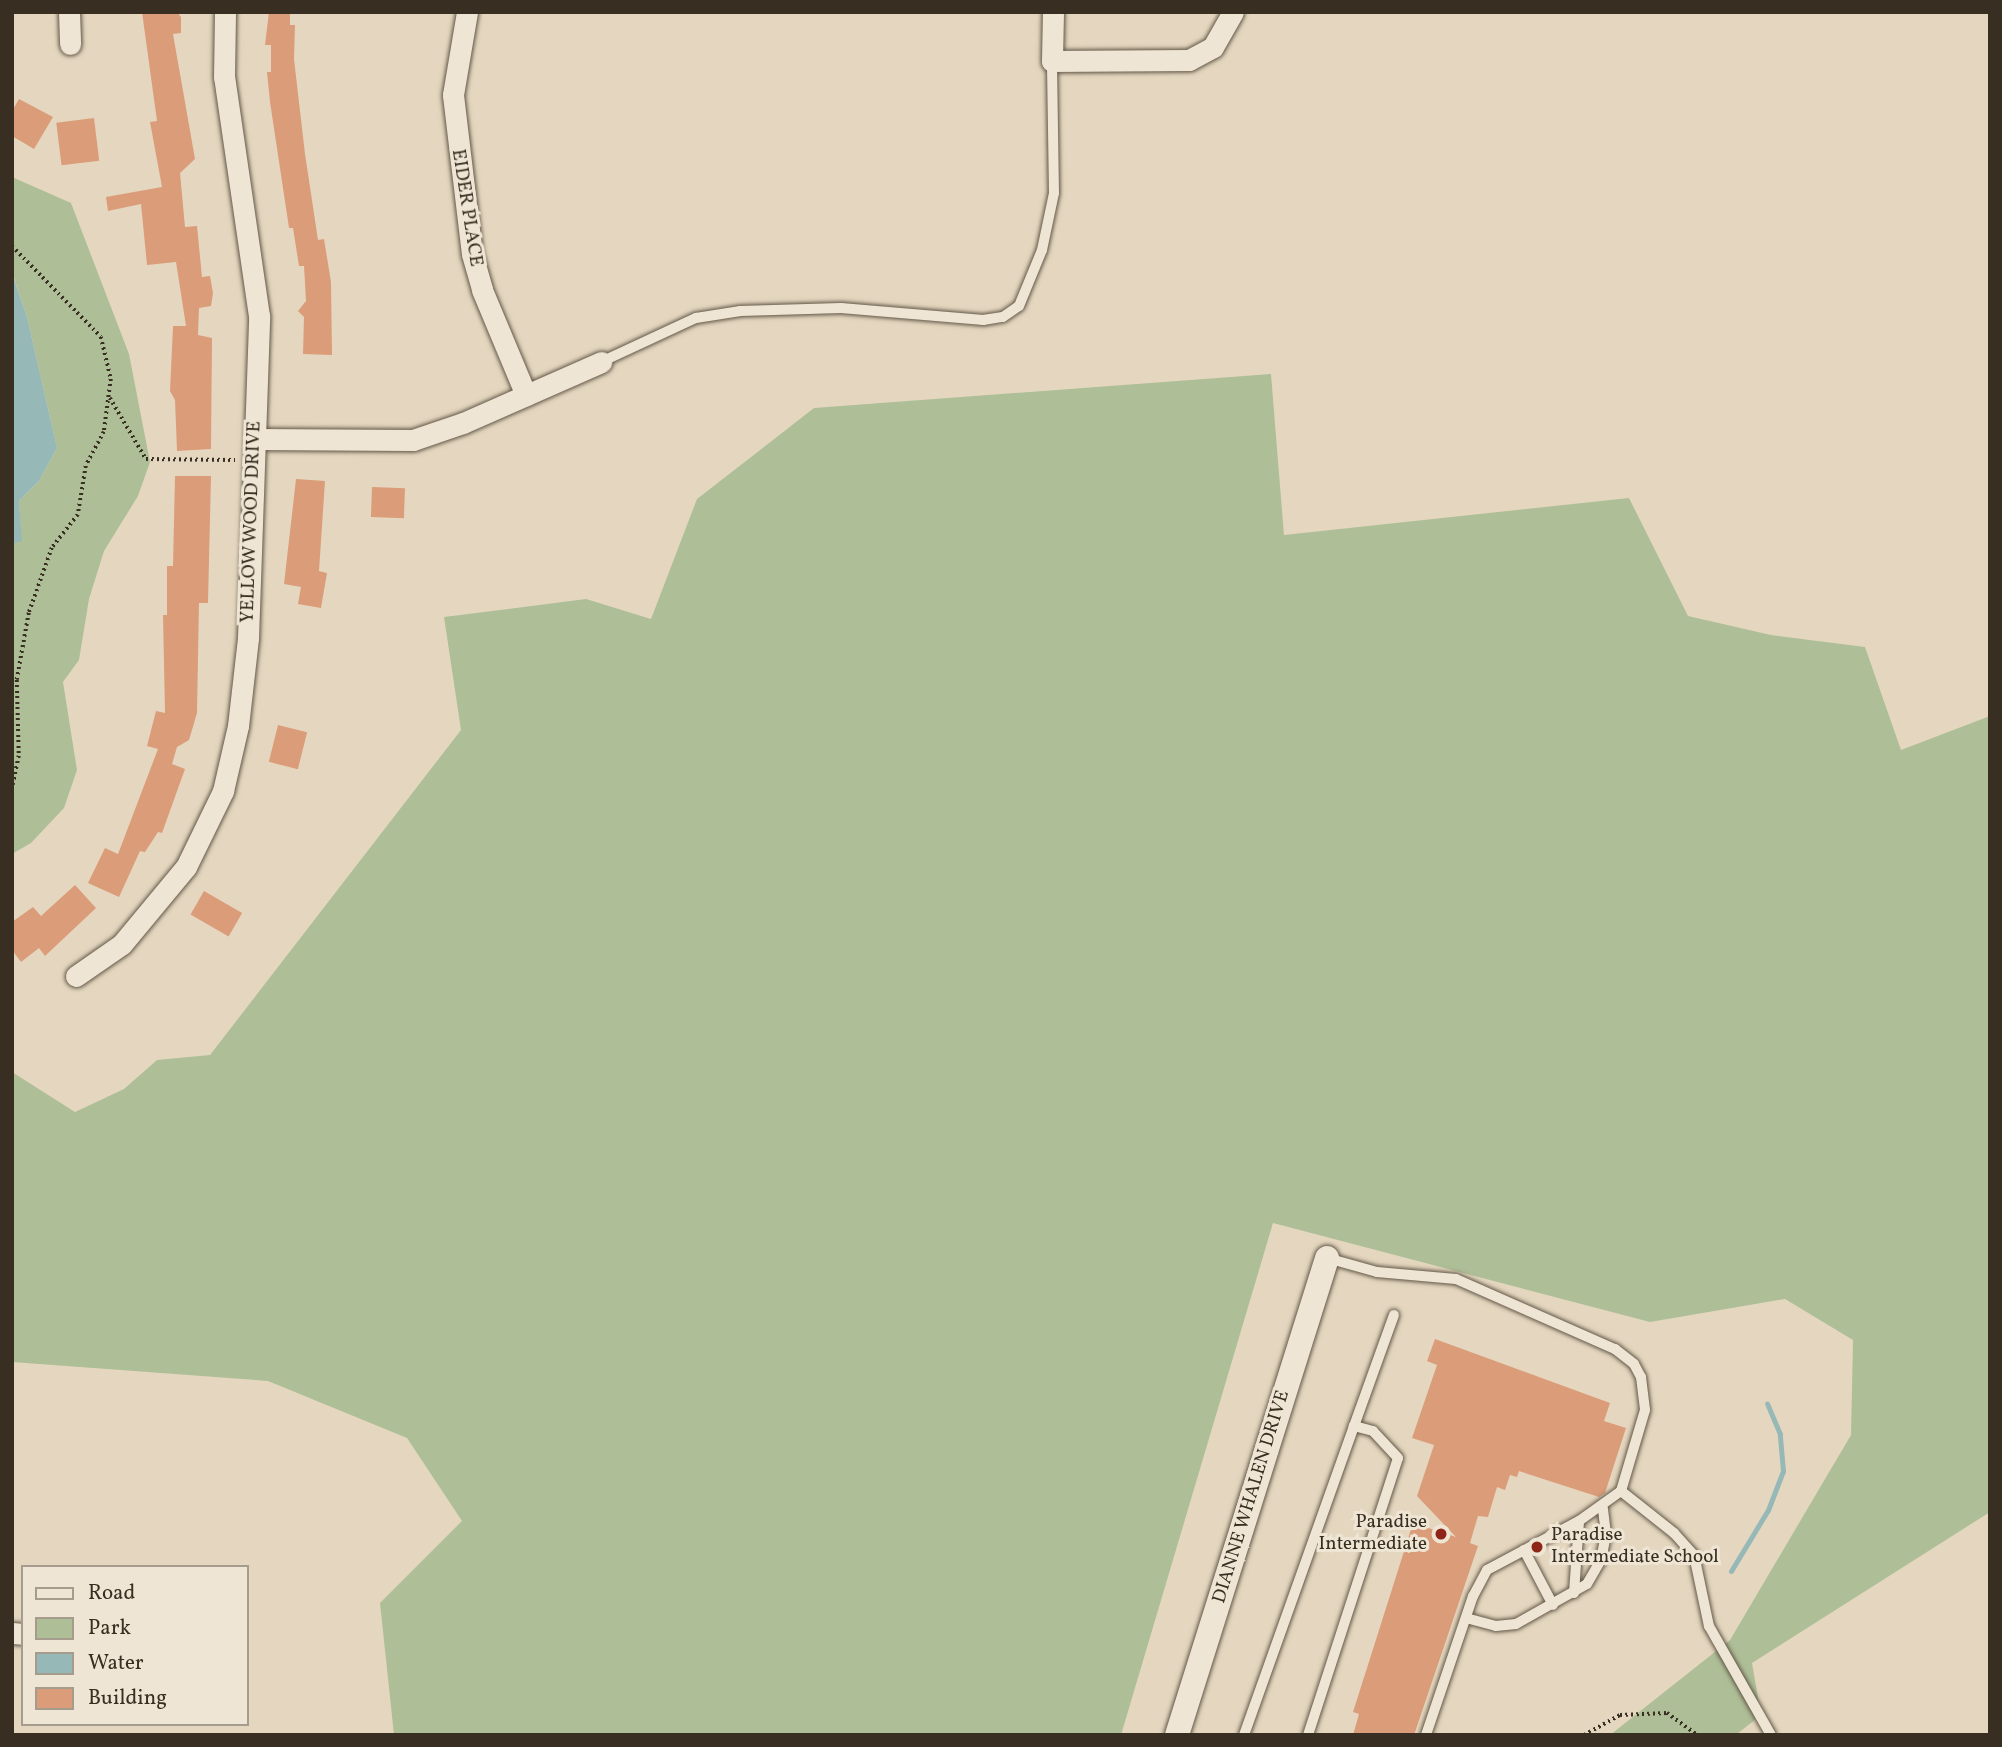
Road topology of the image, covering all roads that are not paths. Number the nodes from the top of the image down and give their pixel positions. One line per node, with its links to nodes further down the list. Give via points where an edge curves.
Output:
1 (69, 12): 6 (street)
2 (225, 12): 10 (street, YELLOW WOOD DRIVE, via 224,77 258,303)
3 (467, 12): 9 (street, EIDER PLACE, via 453,104 472,254 482,290)
4 (1054, 12): 7 (street)
5 (1233, 12): 7 (street, via 1213,47 1189,60)
6 (70, 44)
7 (1052, 61): 8 (lane, via 1054,193 1042,250 1019,306 1003,317 983,320 841,308 740,311 696,318)
8 (601, 362): 9 (street)
9 (526, 395): 10 (street, via 412,440)
10 (255, 449): 11 (street, YELLOW WOOD DRIVE, via 244,682 223,792 199,846 170,890 122,944)
11 (76, 976)
12 (1327, 1258): 15 (lane, via 1377,1272 1456,1279 1615,1349 1634,1364 1641,1377 1645,1410); 22 (street, DIANNE WHALEN DRIVE)
13 (1394, 1315): 14 (lane)
14 (1354, 1426): 23 (lane); 24 (lane, via 1373,1431 1398,1458)
15 (1621, 1491): 16 (lane); 26 (lane, via 1694,1555 1709,1626)
16 (1603, 1508): 17 (lane); 19 (lane, via 1606,1534 1601,1560 1587,1584)
17 (1579, 1521): 18 (lane); 19 (lane)
18 (1524, 1550): 20 (lane); 21 (lane, via 1487,1570)
19 (1574, 1592): 20 (lane)
20 (1553, 1605): 21 (lane, via 1516,1624 1496,1626)
21 (1465, 1618): 25 (lane)
22 (1177, 1735)
23 (1244, 1735)
24 (1308, 1735)
25 (1426, 1735)
26 (1771, 1735)

